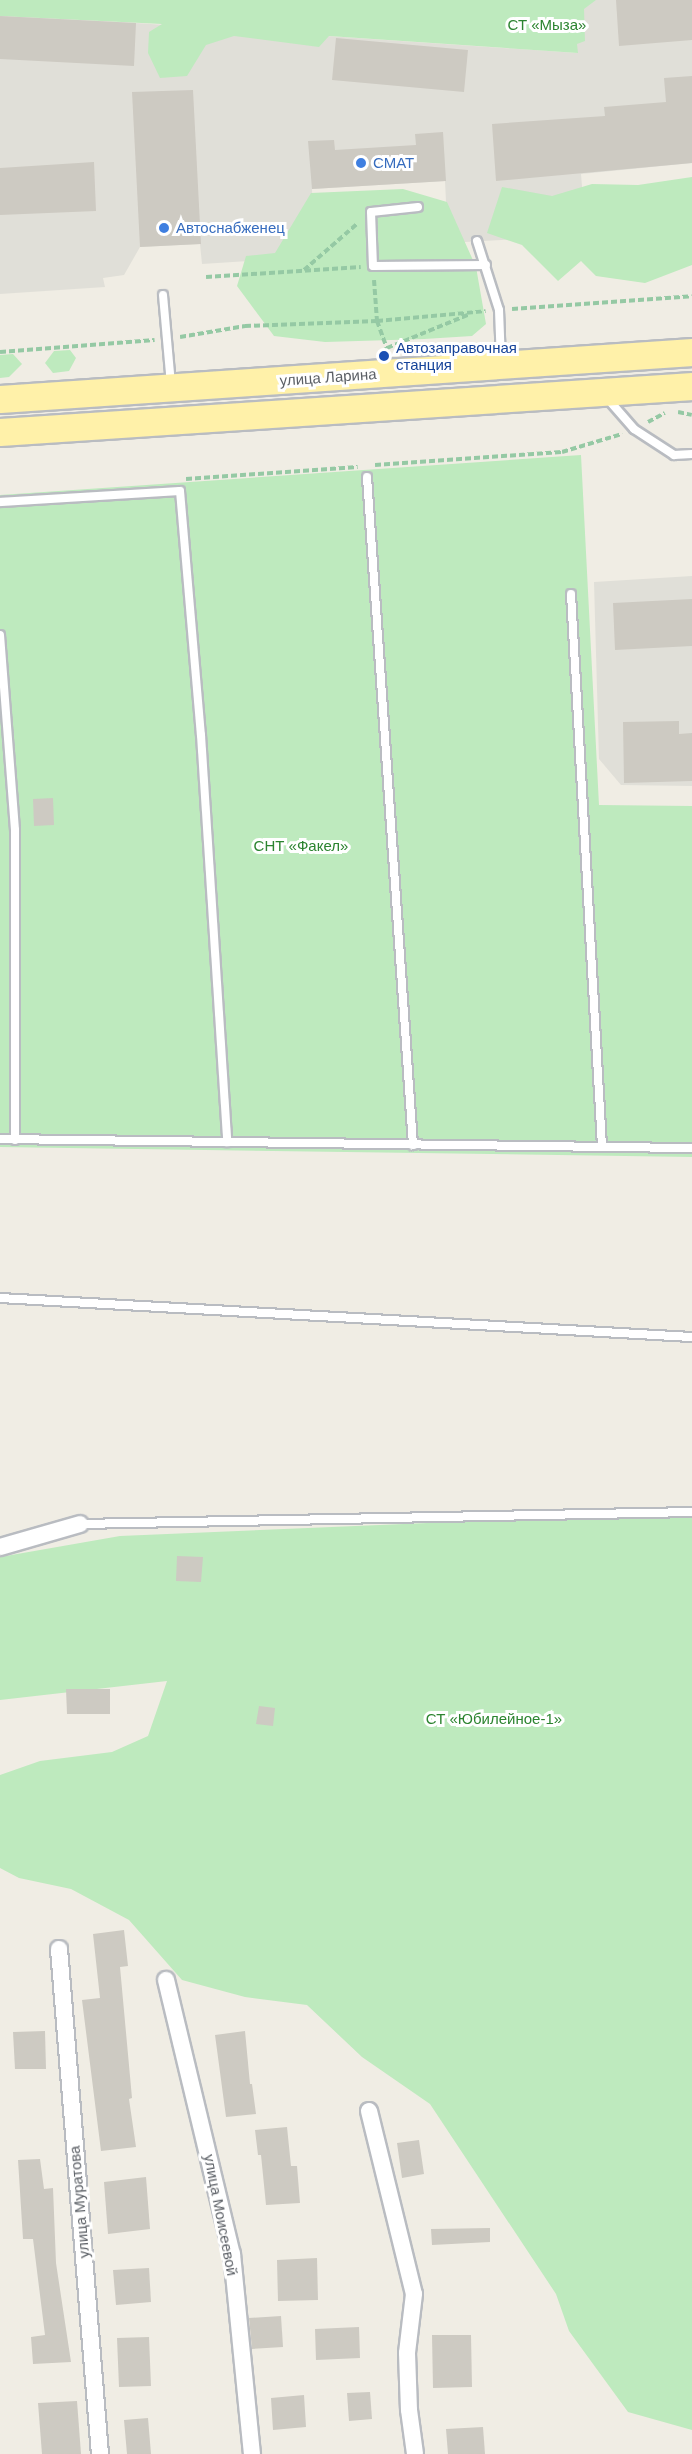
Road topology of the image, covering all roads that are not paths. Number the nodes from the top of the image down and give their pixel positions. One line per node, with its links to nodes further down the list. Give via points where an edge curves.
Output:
1 (418, 207): 3 (lane, via 371,212 373,266)
2 (477, 241): 3 (lane)
3 (486, 265): 6 (lane, via 499,310)
4 (163, 295): 8 (lane)
5 (692, 352): 6 (main road, улица Ларина)
6 (501, 365): 8 (main road, улица Ларина)
7 (692, 386): 9 (main road)
8 (171, 388): 10 (main road, улица Ларина)
9 (600, 391): 11 (main road); 12 (lane, via 634,429 674,455)
10 (0, 399)
11 (0, 432)
12 (692, 454)
13 (367, 477): 20 (lane)
14 (0, 502): 19 (lane, via 180,491 201,735)
15 (571, 594): 21 (lane)
16 (0, 635): 18 (lane, via 15,830)
17 (0, 1139): 18 (lane)
18 (15, 1140): 19 (lane)
19 (227, 1142): 20 (lane)
20 (413, 1145): 21 (lane)
21 (602, 1147): 22 (lane)
22 (692, 1148)
23 (0, 1298): 24 (lane)
24 (692, 1337)
25 (692, 1512): 26 (lane)
26 (80, 1524): 27 (street)
27 (0, 1546)
28 (59, 1949): 31 (street, улица Муратова)
29 (166, 1980): 32 (street, улица Моисеевой, via 232,2254)
30 (369, 2111): 33 (street, via 414,2294 407,2354)
31 (100, 2454)
32 (252, 2454)
33 (415, 2454)

